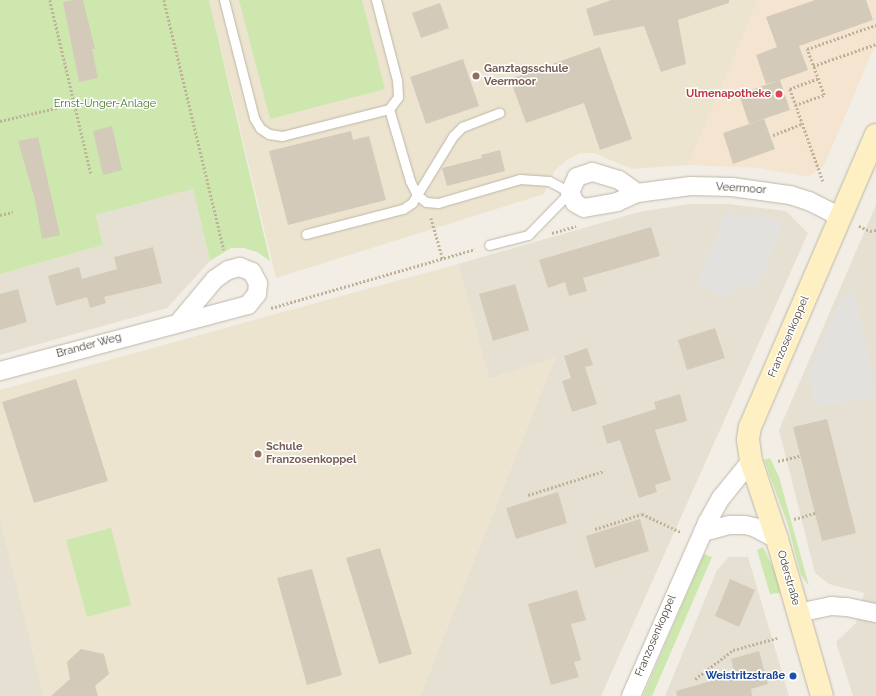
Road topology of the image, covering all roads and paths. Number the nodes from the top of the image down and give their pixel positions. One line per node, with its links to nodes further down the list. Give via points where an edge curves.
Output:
1 (50, 0): 9 (path)
2 (164, 0): 32 (path)
3 (224, 0): 11 (lane, via 254,118 260,128 270,134 282,136)
4 (376, 0): 11 (lane, via 397,80 398,97)
5 (876, 25): 7 (path, via 807,49)
6 (876, 44): 7 (path)
7 (813, 66): 8 (path)
8 (818, 79): 10 (path, via 790,89); 10 (path, via 824,95)
9 (73, 104): 13 (path); 17 (path)
10 (795, 105): 14 (path)
11 (390, 109): 21 (lane, via 410,181)
12 (499, 113): 21 (lane, via 462,127 453,136)
13 (0, 121)
14 (802, 124): 15 (path); 18 (path)
15 (773, 135)
16 (876, 135): 25 (street, Franzosenkoppel)
17 (91, 173)
18 (822, 181)
19 (570, 192): 20 (street, Veermoor, via 575,203 584,208 617,202); 20 (street, via 578,177 592,172 619,180); 22 (lane, via 549,181 520,179 438,204); 29 (lane)
20 (637, 193): 25 (street, Veermoor, via 691,186 768,191 809,201)
21 (417, 195): 22 (lane); 28 (lane, via 403,209)
22 (426, 202): 31 (path)
23 (13, 212): 24 (path)
24 (0, 215)
25 (849, 221): 27 (path, via 870,231); 38 (street, Franzosenkoppel, via 750,427 748,439)
26 (577, 226): 29 (path, via 539,237)
27 (876, 230)
28 (306, 234)
29 (528, 235): 30 (lane)
30 (489, 245): 31 (path)
31 (443, 259): 33 (path, via 275,309)
32 (228, 270): 33 (street, via 240,267 252,272 258,283 257,294); 34 (street, via 215,280)
33 (248, 305): 34 (street, Brander Weg)
34 (179, 322): 35 (street, Brander Weg)
35 (0, 371)
36 (800, 456): 37 (path)
37 (778, 461)
38 (751, 462): 44 (street, Franzosenkoppel, via 721,498); 46 (street, Oderstraße)
39 (604, 471): 40 (path)
40 (528, 495)
41 (814, 513): 42 (path)
42 (794, 519)
43 (596, 529): 45 (path, via 642,514)
44 (703, 532): 46 (street, via 726,525 745,525); 51 (street, Franzosenkoppel)
45 (683, 533)
46 (777, 539): 48 (street, Oderstraße)
47 (876, 613): 48 (street, via 831,606)
48 (798, 614): 52 (street, Oderstraße)
49 (777, 638): 50 (path, via 733,650)
50 (695, 679)
51 (631, 696)
52 (822, 696)

